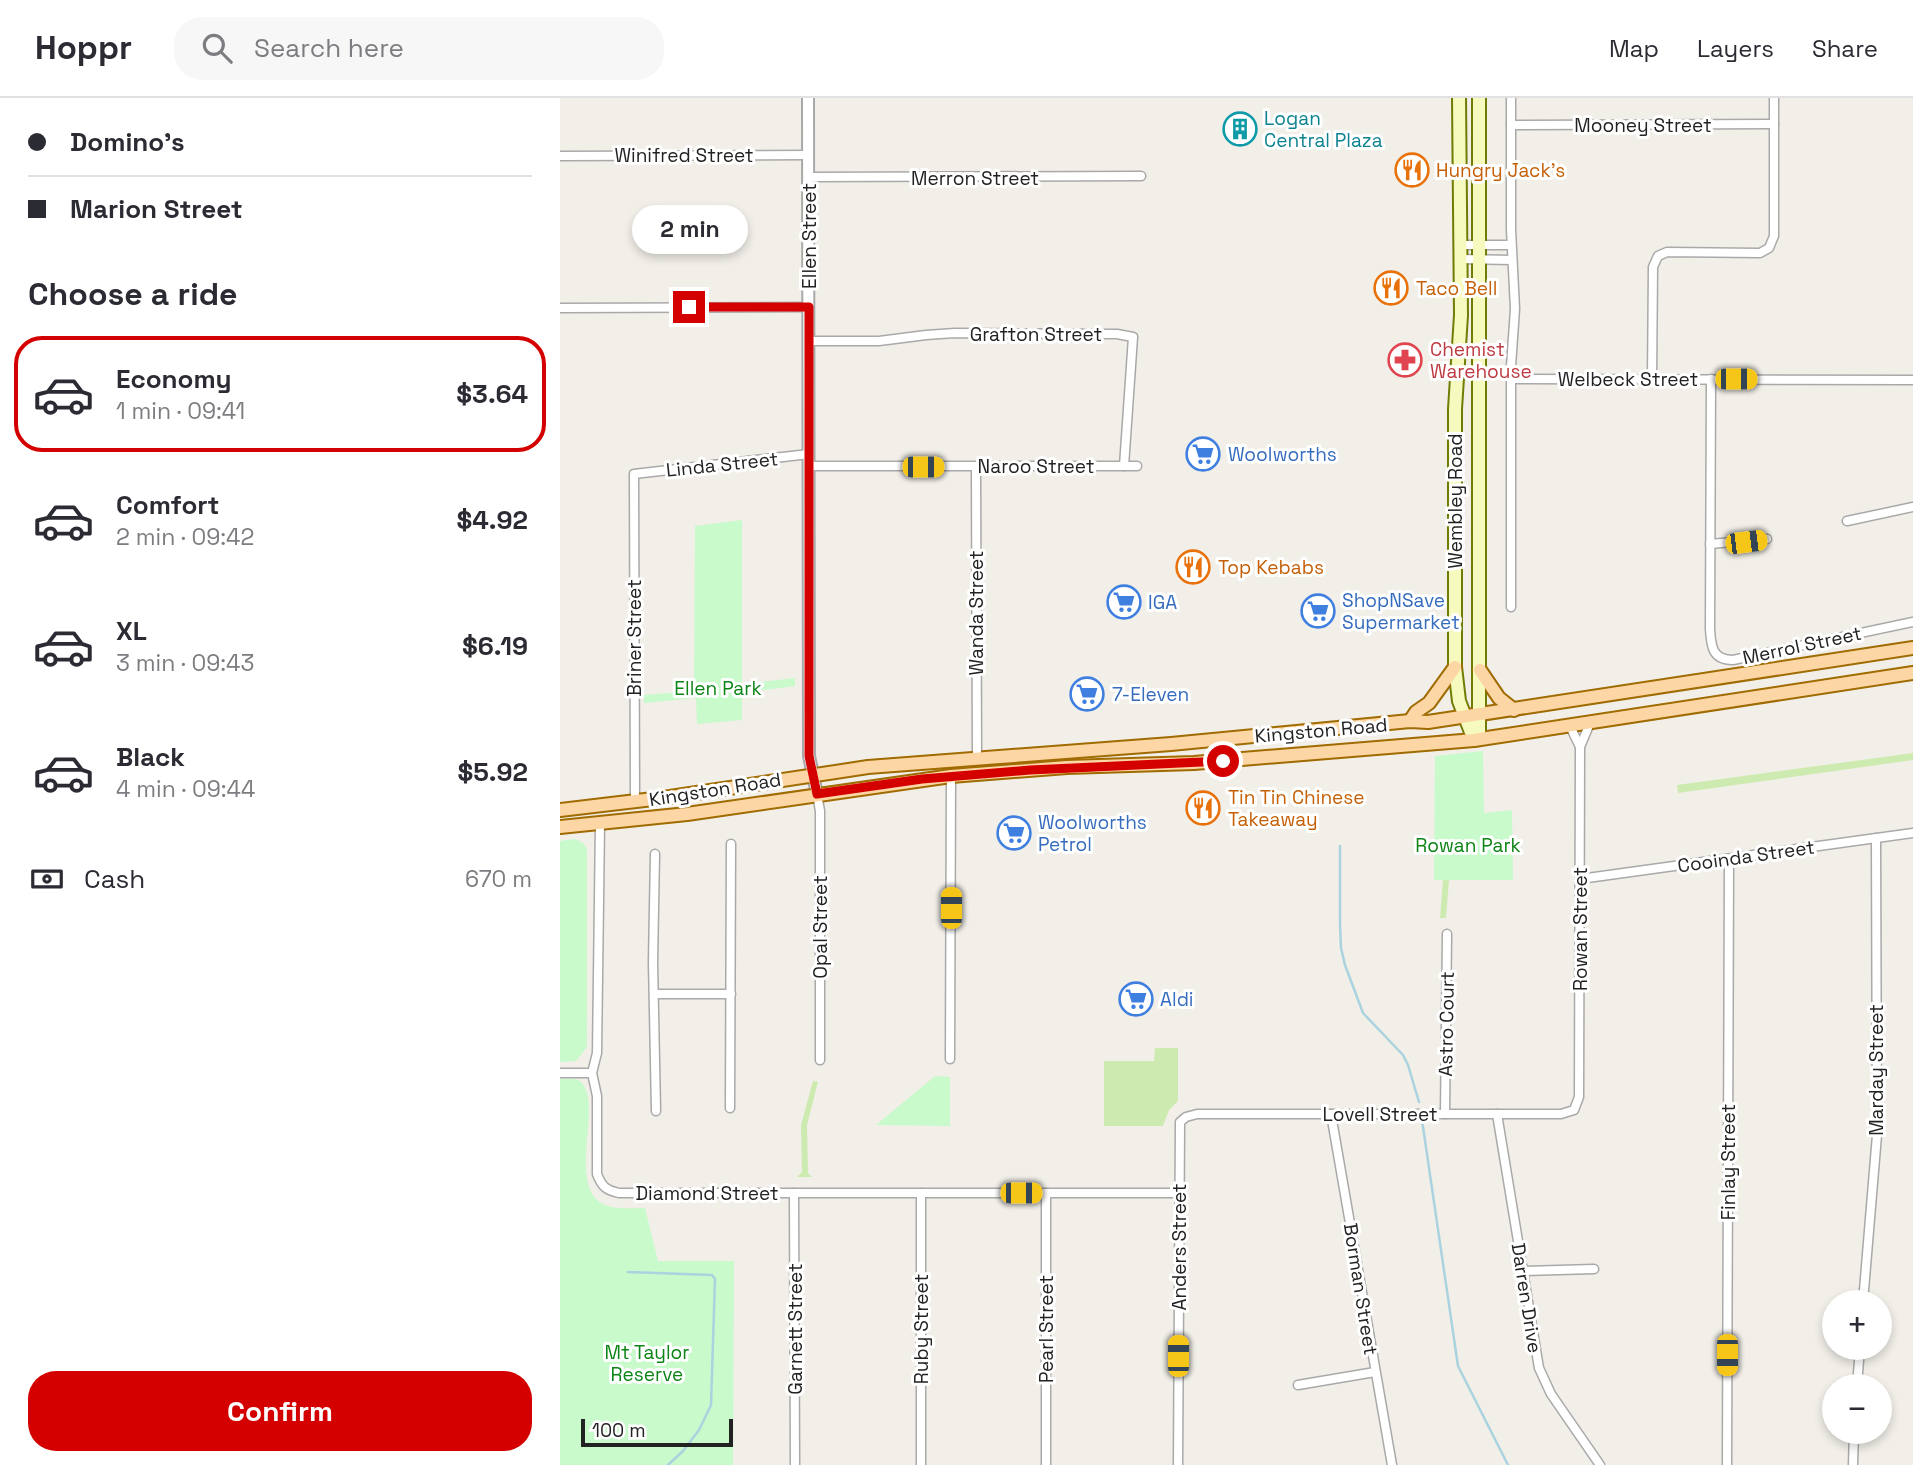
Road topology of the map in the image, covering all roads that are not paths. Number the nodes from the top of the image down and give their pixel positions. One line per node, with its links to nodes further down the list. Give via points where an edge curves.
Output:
1 (808, 98): 8 (street, Ellen Street)
2 (1459, 98): 14 (main road, Wembley Road)
3 (1479, 98): 13 (main road, Wembley Road)
4 (1511, 98): 7 (street)
5 (1774, 98): 6 (street)
6 (1774, 124): 7 (street, Mooney Street); 21 (street, via 1774,236 1769,248 1760,253 1667,252 1658,256 1653,267)
7 (1511, 125): 12 (street)
8 (808, 155): 9 (street, Winifred Street); 11 (street, Ellen Street)
9 (560, 156)
10 (1141, 176): 11 (street, Merron Street)
11 (809, 177): 17 (street, Ellen Street)
12 (1511, 244): 13 (street); 16 (street)
13 (1480, 246): 14 (street); 15 (main road, Wembley Road)
14 (1459, 252): 15 (street); 36 (main road, Wembley Road)
15 (1480, 259): 16 (street); 37 (main road, Wembley Road)
16 (1512, 260): 20 (street)
17 (809, 307): 18 (street); 19 (street, Ellen Street)
18 (560, 308)
19 (810, 341): 24 (street, Ellen Street); 25 (street, Grafton Street, via 879,341 955,333 1133,337)
20 (1511, 379): 21 (street, Welbeck Street); 33 (street)
21 (1652, 379): 22 (street, Welbeck Street)
22 (1711, 379): 23 (street, Welbeck Street); 32 (street, Merrol Street)
23 (1913, 380)
24 (809, 460): 27 (street, Naroo Street); 28 (street, Linda Street); 48 (street, Ellen Street)
25 (1124, 466): 26 (street, Naroo Street); 27 (street, Naroo Street)
26 (1137, 466)
27 (976, 467): 47 (street, Wanda Street)
28 (634, 474): 51 (street, Briner Street)
29 (1913, 507): 30 (street)
30 (1847, 521)
31 (1767, 539): 32 (street)
32 (1710, 544): 34 (street, Merrol Street, via 1711,639 1713,651 1721,659)
33 (1511, 607)
34 (1913, 622)
35 (1913, 648): 39 (main road, Kingston Road)
36 (1455, 667): 41 (main road, Wembley Road); 42 (main road)
37 (1480, 670): 39 (main road, via 1499,698); 40 (main road, Wembley Road)
38 (1913, 673): 43 (main road, Kingston Road)
39 (1514, 710): 40 (main road, Kingston Road)
40 (1480, 715): 41 (main road, Kingston Road); 45 (main road, Wembley Road)
41 (1465, 717): 42 (main road, Kingston Road); 45 (main road, Wembley Road)
42 (1410, 721): 47 (main road, Kingston Road)
43 (1590, 723): 44 (main road, Kingston Road); 46 (street, Rowan Street)
44 (1570, 726): 45 (main road, Kingston Road); 46 (street, Rowan Street)
45 (1476, 739): 49 (main road, Kingston Road, via 1217,761)
46 (1580, 747): 60 (street, Rowan Street)
47 (977, 759): 48 (main road, Kingston Road)
48 (812, 775): 50 (street, Ellen Street); 51 (main road, Kingston Road)
49 (951, 776): 50 (main road, Kingston Road); 64 (street)
50 (817, 794): 53 (main road, Kingston Road); 65 (street, Opal Street)
51 (635, 801): 52 (main road, Kingston Road)
52 (560, 810)
53 (600, 823): 54 (main road, Kingston Road); 67 (street, Diamond Street, via 597,1042)
54 (560, 827)
55 (1913, 833): 56 (street, Cooinda Street)
56 (1876, 838): 59 (street, Cooinda Street); 81 (street, Marday Street, via 1877,1135)
57 (731, 844): 63 (street)
58 (655, 854): 62 (street)
59 (1729, 859): 60 (street, Cooinda Street); 91 (street, Finlay Street)
60 (1580, 879): 69 (street, Rowan Street, via 1579,1097)
61 (1447, 934): 72 (street, Astro Court)
62 (655, 994): 63 (street); 70 (street)
63 (731, 994): 68 (street)
64 (950, 1059)
65 (820, 1060)
66 (560, 1073): 67 (street)
67 (592, 1073): 75 (street, Diamond Street, via 597,1096 597,1174 607,1190)
68 (730, 1108)
69 (1574, 1110): 73 (street, Lovell Street, via 1561,1115)
70 (656, 1111)
71 (1331, 1114): 72 (street, Lovell Street); 74 (street, Lovell Street); 82 (street, Borman Street)
72 (1445, 1114): 73 (street, Lovell Street)
73 (1497, 1114): 80 (street, Darren Drive)
74 (1186, 1117): 78 (street, Anders Street, via 1178,1134)
75 (794, 1193): 76 (street, Diamond Street); 85 (street, Garnett Street)
76 (921, 1193): 77 (street, Diamond Street); 86 (street, Ruby Street)
77 (1046, 1193): 78 (street, Diamond Street); 87 (street, Pearl Street)
78 (1179, 1193): 88 (street, Anders Street)
79 (1594, 1269): 80 (street)
80 (1523, 1270): 90 (street, Darren Drive, via 1543,1381)
81 (1864, 1290)
82 (1375, 1372): 83 (street); 89 (street, Borman Street)
83 (1297, 1385)
84 (1854, 1444): 92 (street)
85 (796, 1465)
86 (921, 1465)
87 (1046, 1465)
88 (1178, 1465)
89 (1392, 1465)
90 (1600, 1465)
91 (1727, 1465)
92 (1853, 1465)

